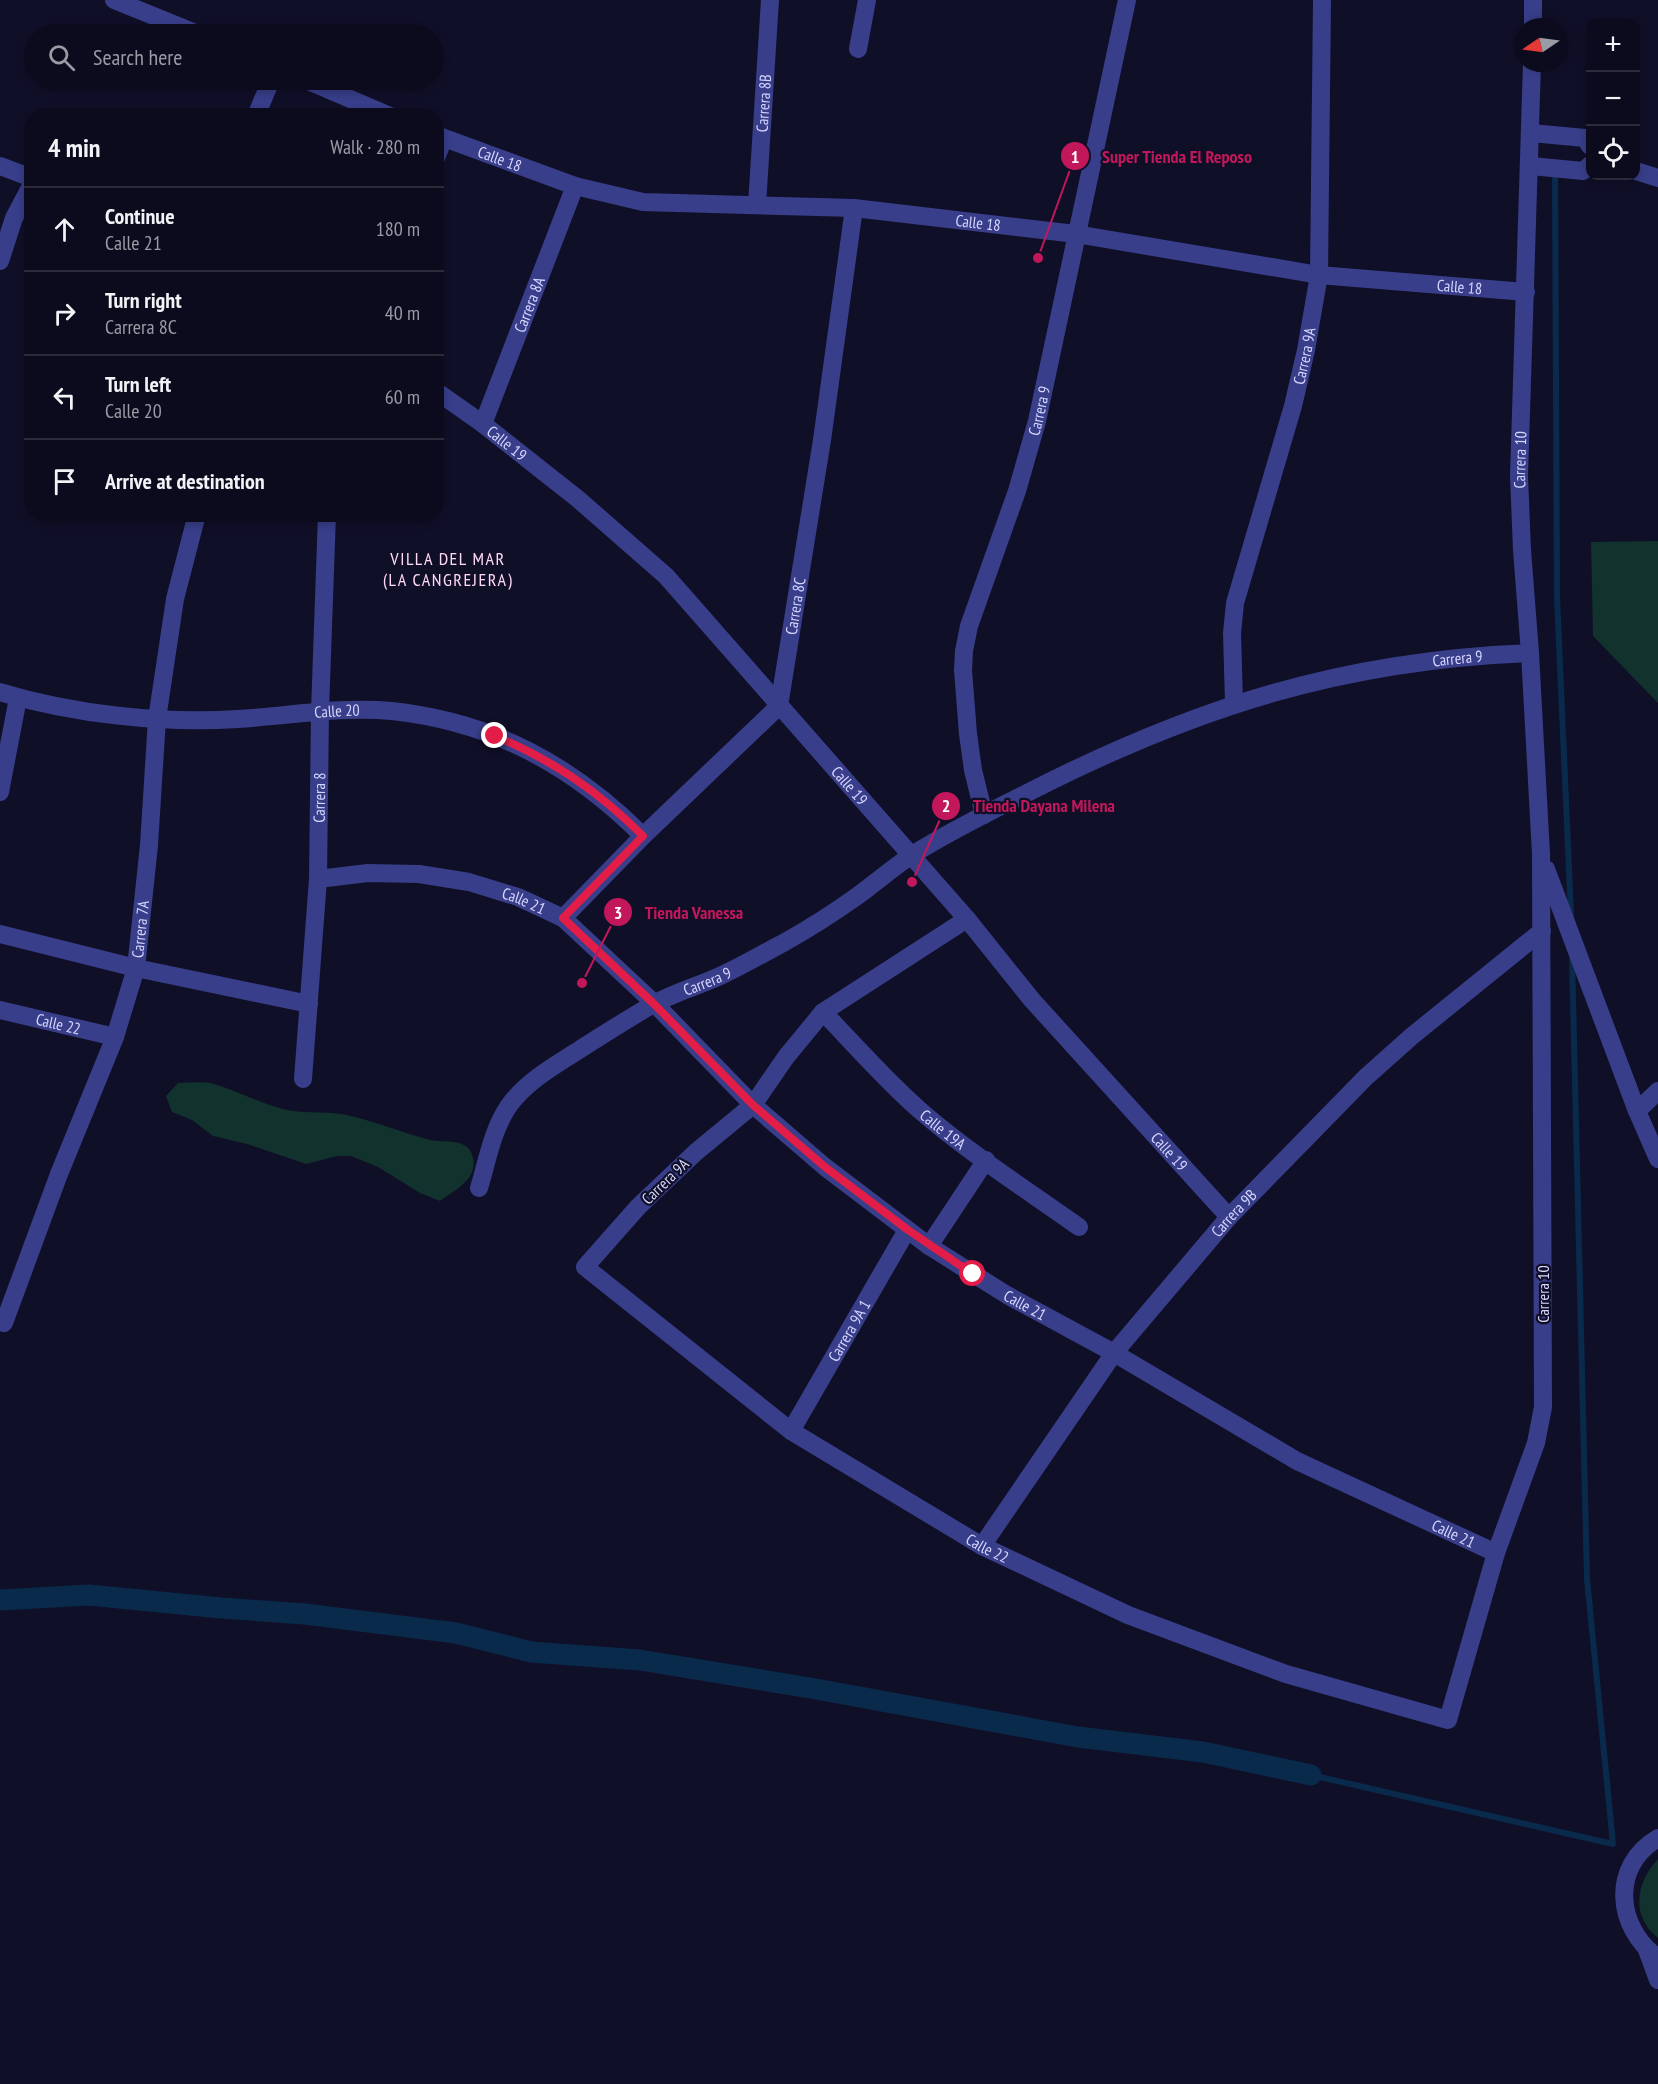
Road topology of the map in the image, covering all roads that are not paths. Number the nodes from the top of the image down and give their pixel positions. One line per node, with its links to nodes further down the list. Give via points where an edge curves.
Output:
1 (114, 0): 8 (street)
2 (770, 0): 26 (street, Carrera 8B)
3 (867, 0): 9 (street)
4 (1128, 0): 28 (street, Carrera 9)
5 (1322, 0): 30 (street, Carrera 9A)
6 (1533, 0): 7 (street)
7 (1533, 18)
8 (173, 24)
9 (858, 49)
10 (1532, 72): 15 (street, Carrera 10)
11 (267, 90): 13 (street)
12 (329, 90): 14 (street)
13 (259, 108)
14 (371, 108)
15 (1531, 133): 17 (street); 19 (street, Carrera 10)
16 (444, 138): 24 (street, Calle 18)
17 (1586, 140)
18 (0, 166): 22 (street)
19 (1531, 166): 20 (street, via 1582,171); 31 (street, Carrera 10)
20 (1586, 168)
21 (1640, 173): 23 (street)
22 (24, 175)
23 (1658, 178)
24 (576, 186): 26 (street, Calle 18, via 643,202); 33 (street, Carrera 8A)
25 (24, 199): 29 (street)
26 (758, 205): 27 (street, Calle 18)
27 (854, 208): 28 (street, Calle 18); 40 (street, Carrera 8C)
28 (1076, 234): 30 (street, Calle 18); 44 (street, Carrera 9, via 1037,421 964,651 968,734)
29 (0, 261)
30 (1319, 275): 31 (street, Calle 18); 39 (street, Carrera 9A, via 1293,406 1235,603)
31 (1526, 292): 36 (street, Carrera 10, via 1519,476)
32 (444, 397): 33 (street, Calle 19)
33 (483, 424): 40 (street, Calle 19, via 578,499 666,576)
34 (195, 522): 42 (street, Carrera 7A, via 175,599)
35 (327, 522): 41 (street, Carrera 8)
36 (1530, 653): 39 (street, Carrera 9, via 1395,665 1307,682); 46 (street, Carrera 10)
37 (0, 692): 38 (street, Calle 20)
38 (18, 698): 42 (street, Calle 20); 43 (street)
39 (1234, 703): 44 (street, Carrera 9, via 1145,737)
40 (779, 706): 45 (street); 47 (street, Calle 19)
41 (320, 711): 42 (street, Calle 20, via 237,719); 45 (street, Calle 20, via 391,711 426,716 495,736 528,750 582,783); 48 (street, Carrera 8)
42 (157, 719): 53 (street, Carrera 7A)
43 (0, 792)
44 (984, 815): 47 (street, Carrera 9)
45 (643, 836): 49 (street)
46 (1541, 854): 51 (street, Carrera 10); 62 (street, Carrera 10)
47 (911, 856): 50 (street, Calle 19); 55 (street, Carrera 9, via 788,940)
48 (318, 879): 49 (street, Calle 21, via 368,873 459,880 518,897); 54 (street, Carrera 8)
49 (563, 918): 55 (street, Calle 21)
50 (967, 919): 57 (street); 66 (street, Calle 19, via 1032,1000)
51 (1542, 931): 66 (street, Carrera 9B, via 1366,1077); 75 (street, Carrera 10, via 1544,1407 1536,1443)
52 (0, 934): 53 (street)
53 (136, 968): 54 (street); 58 (street, Carrera 7A)
54 (309, 1004): 59 (street, Carrera 8)
55 (654, 1004): 61 (street, Calle 21); 65 (street, Carrera 9, via 544,1072 518,1095 497,1130)
56 (0, 1010): 58 (street, Calle 22)
57 (823, 1012): 61 (street, Carrera 9A); 64 (street, Calle 19A, via 923,1113)
58 (115, 1037): 71 (street, Carrera 7A)
59 (303, 1079)
60 (1658, 1091): 62 (street)
61 (753, 1105): 68 (street, Calle 21, via 825,1167); 70 (street, Carrera 9A, via 646,1199)
62 (1637, 1111): 63 (street, Carrera 10)
63 (1658, 1159)
64 (986, 1160): 67 (street, Calle 19A); 69 (street)
65 (479, 1188)
66 (1229, 1217): 72 (street, Carrera 9B)
67 (1079, 1227)
68 (908, 1230): 69 (street, Calle 21); 73 (street, Carrera 9A 1)
69 (929, 1246): 72 (street, Calle 21, via 1007,1295)
70 (585, 1267): 73 (street, Calle 22)
71 (4, 1323)
72 (1114, 1353): 74 (street, Carrera 9B); 75 (street, Calle 21, via 1297,1461)
73 (791, 1431): 74 (street, Calle 22)
74 (982, 1546): 76 (street, Calle 22, via 1128,1615 1275,1671)
75 (1496, 1553): 76 (street, Carrera 10)
76 (1448, 1720)
77 (1656, 1835): 78 (street, via 1637,1857 1624,1895 1634,1935)
78 (1652, 1954): 79 (street)
79 (1658, 1980)

